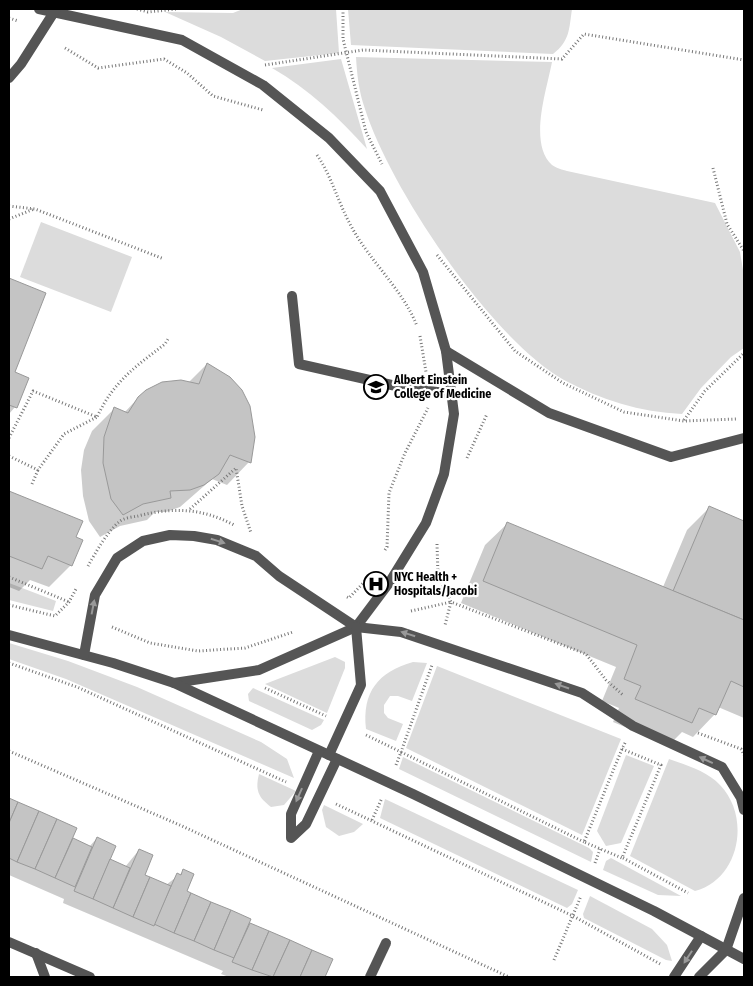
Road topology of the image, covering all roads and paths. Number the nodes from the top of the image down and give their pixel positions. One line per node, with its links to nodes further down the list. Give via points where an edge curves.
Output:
1 (39, 9): 5 (street)
2 (137, 9): 3 (path, via 148,12)
3 (177, 9)
4 (343, 9): 9 (path)
5 (55, 11): 11 (street, via 182,40); 12 (street)
6 (9, 18): 7 (path)
7 (18, 21)
8 (64, 48): 13 (path, via 98,68 164,60 187,73 212,96)
9 (348, 53): 10 (path, via 363,50 562,59 584,34); 11 (path); 15 (path, via 366,132)
10 (744, 60)
11 (238, 71): 25 (street, via 263,85 329,138 380,191 423,272)
12 (9, 78)
13 (267, 111)
14 (311, 150): 27 (path, via 318,156 337,191 350,224 409,306 419,330)
15 (382, 165)
16 (713, 168): 21 (path, via 727,224)
17 (9, 206): 18 (path)
18 (35, 209): 19 (path); 22 (path)
19 (9, 220)
20 (432, 247): 33 (path, via 515,351 563,383 624,412)
21 (744, 251)
22 (164, 259)
23 (292, 296): 28 (street, via 299,364 396,386)
24 (168, 339): 31 (path, via 122,378)
25 (446, 351): 28 (street); 35 (street, via 549,413 671,457)
26 (744, 353): 33 (path, via 705,391)
27 (428, 380)
28 (452, 394): 52 (street, via 454,414 444,474 426,523 389,583)
29 (429, 406): 43 (path, via 389,493 387,546)
30 (486, 414): 37 (path)
31 (97, 417): 34 (path, via 33,391); 38 (path, via 64,434)
32 (742, 419): 33 (path)
33 (684, 421)
34 (9, 438)
35 (744, 438)
36 (9, 456): 38 (path)
37 (466, 460)
38 (38, 470): 39 (path)
39 (32, 484)
40 (190, 509): 41 (path, via 236,468)
41 (250, 533)
42 (438, 538): 47 (path, via 435,547 438,575)
43 (382, 555)
44 (372, 572): 46 (path)
45 (9, 577): 48 (path, via 69,602 55,616)
46 (349, 598)
47 (452, 602): 49 (path); 50 (path); 60 (path, via 586,654 606,680)
48 (9, 605)
49 (411, 611)
50 (445, 625)
51 (112, 627): 53 (path, via 150,643 198,651 246,648)
52 (356, 627): 55 (street, one-way to 52, via 95,595 117,558 143,541 170,535 217,540 256,556 279,576); 58 (street, via 259,670); 68 (street, via 361,685); 73 (street, one-way to 52, via 741,798 722,767 633,726 582,693 400,632)
53 (297, 631)
54 (9, 635): 55 (street)
55 (84, 655): 58 (street)
56 (9, 663): 70 (path, via 77,687)
57 (432, 665): 66 (path)
58 (174, 683): 65 (street)
59 (258, 684): 61 (path)
60 (626, 698)
61 (326, 716)
62 (694, 732): 67 (path, via 741,749)
63 (366, 735): 66 (path)
64 (9, 751): 93 (path, via 182,826)
65 (320, 751): 68 (street); 68 (street, one-way to 68, via 291,814 291,838 306,824)
66 (401, 752): 69 (path); 75 (path)
67 (744, 755)
68 (333, 757): 78 (street)
69 (396, 765)
70 (295, 786)
71 (382, 797): 74 (path)
72 (329, 800): 74 (path)
73 (744, 810)
74 (372, 820): 81 (path)
75 (584, 842): 76 (path); 77 (path, via 622,749 661,764)
76 (600, 849): 77 (path); 78 (path)
77 (622, 858): 79 (path)
78 (588, 879): 81 (path); 82 (street)
79 (688, 893)
80 (744, 898): 85 (street)
81 (572, 916): 88 (path); 89 (path)
82 (701, 936): 85 (street); 94 (street, one-way to 94)
83 (9, 942): 86 (street)
84 (386, 943): 92 (street)
85 (726, 950): 87 (street); 95 (street)
86 (36, 953): 90 (street); 91 (street)
87 (744, 959)
88 (554, 960)
89 (665, 966)
90 (44, 977)
91 (90, 977)
92 (370, 977)
93 (509, 977)
94 (674, 977)
95 (699, 977)

